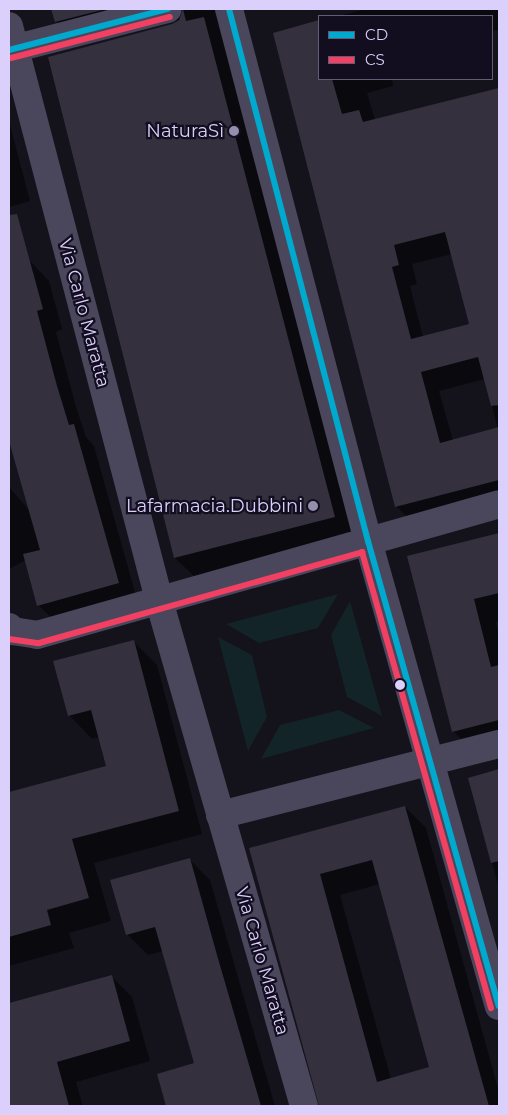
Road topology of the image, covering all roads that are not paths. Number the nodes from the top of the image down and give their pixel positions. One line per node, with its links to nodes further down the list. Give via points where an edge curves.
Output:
1 (168, 9): 3 (street)
2 (229, 9): 5 (street)
3 (11, 41): 6 (street, Via Carlo Maratta)
4 (499, 504): 5 (street)
5 (368, 541): 6 (street); 9 (street)
6 (160, 600): 7 (street, via 38,634 13,631); 10 (street, Via Carlo Maratta)
7 (9, 627)
8 (499, 744): 9 (street)
9 (432, 762): 10 (street); 11 (street)
10 (220, 815): 12 (street, Via Carlo Maratta)
11 (499, 1006)
12 (304, 1106)

